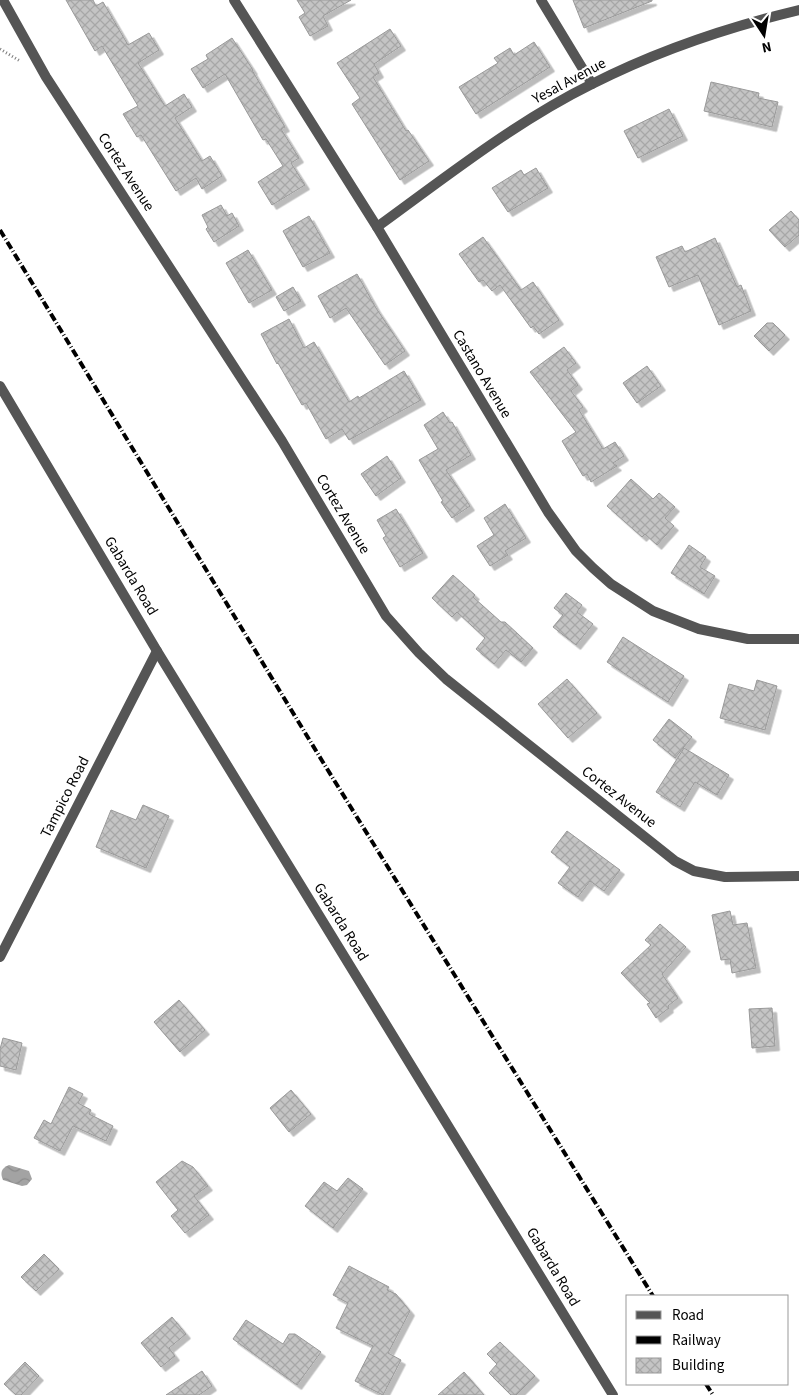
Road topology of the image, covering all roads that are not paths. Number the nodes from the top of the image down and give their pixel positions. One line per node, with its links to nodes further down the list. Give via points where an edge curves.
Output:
1 (3, 0): 10 (street, Cortez Avenue, via 46,77 282,441 386,616 419,653 446,679 675,861 694,871 725,877)
2 (234, 0): 6 (street, Castano Avenue)
3 (541, 0): 5 (street)
4 (799, 10): 5 (street, Yesal Avenue, via 696,39)
5 (592, 84): 6 (street, Yesal Avenue, via 528,120)
6 (377, 227): 8 (street, Castano Avenue, via 548,512 576,551 593,568 611,584 653,610 699,629 748,639)
7 (0, 386): 9 (street, Gabarda Road)
8 (799, 638)
9 (158, 651): 11 (street, Tampico Road); 12 (street, Gabarda Road)
10 (799, 876)
11 (0, 957)
12 (613, 1395)

